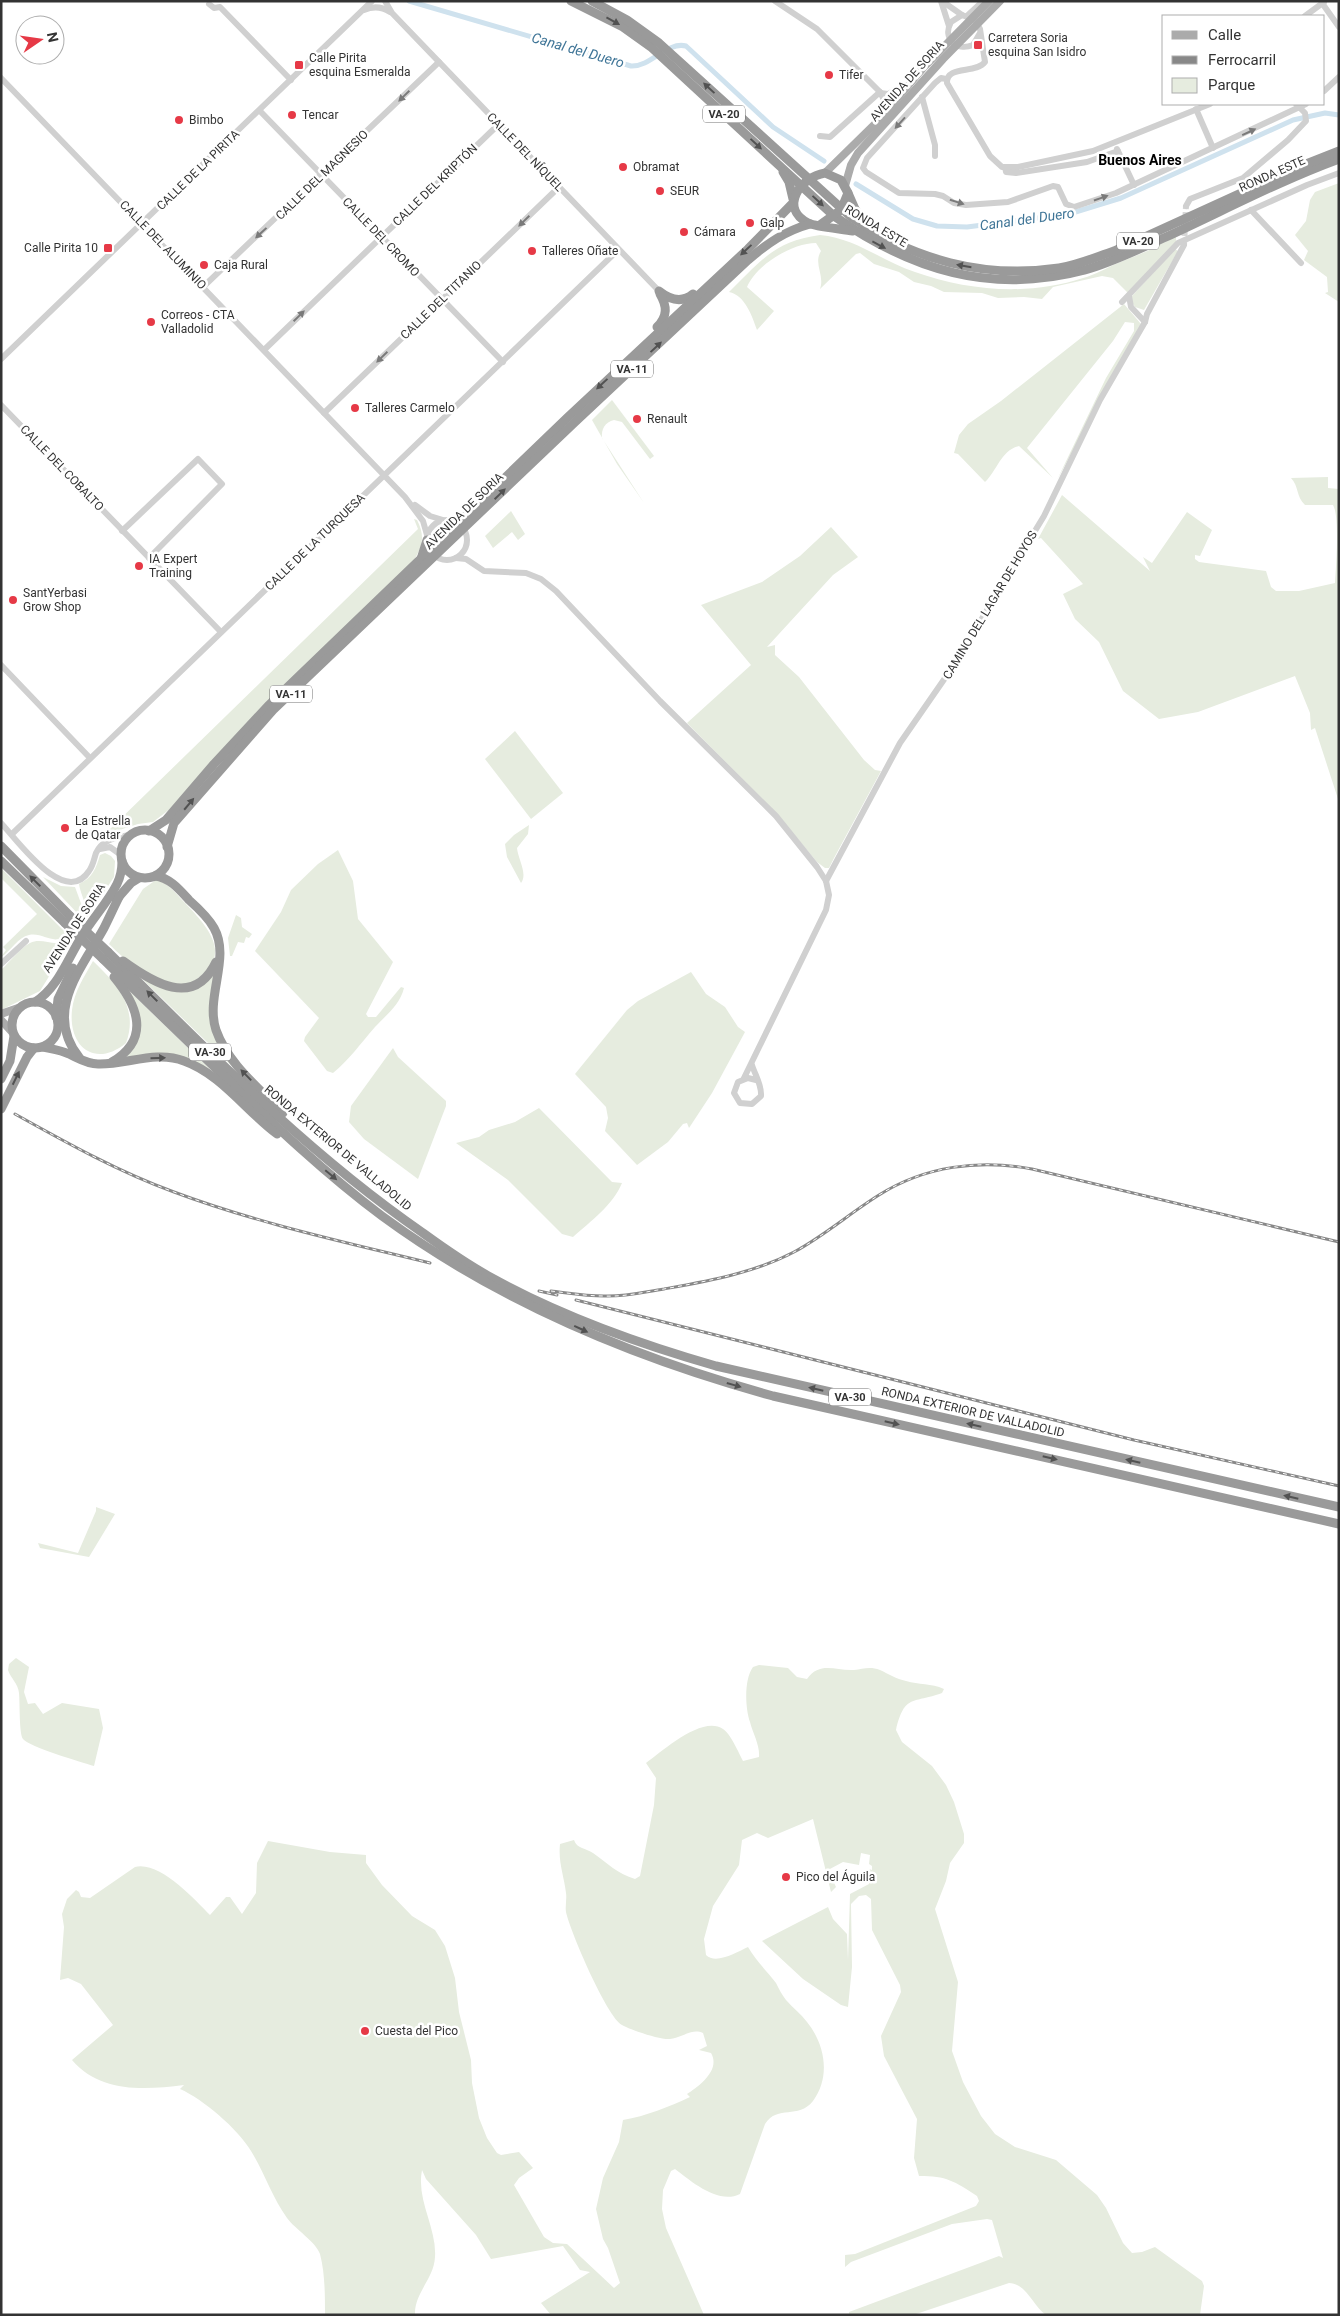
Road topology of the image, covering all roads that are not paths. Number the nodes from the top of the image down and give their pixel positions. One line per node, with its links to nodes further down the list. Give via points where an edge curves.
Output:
1 (372, 1): 12 (street, CALLE DE LA PIRITA)
2 (385, 1): 13 (street, CALLE DEL NÍQUEL)
3 (571, 1): 20 (highway, RONDA ESTE / VA-20, one-way to 20)
4 (592, 1): 20 (highway, RONDA ESTE / VA-20, via 627,20)
5 (775, 1): 30 (street, via 818,29)
6 (942, 1): 15 (street); 16 (street)
7 (983, 1): 15 (street, AVENIDA DE SORIA)
8 (989, 1): 15 (main road, AVENIDA DE SORIA)
9 (1000, 1): 15 (main road, AVENIDA DE SORIA)
10 (1323, 2): 14 (street); 17 (street)
11 (209, 4): 27 (street, via 214,8 220,7)
12 (361, 12): 13 (street, via 377,7); 27 (street, CALLE DE LA PIRITA)
13 (392, 13): 23 (street, CALLE DEL NÍQUEL)
14 (1306, 15)
15 (970, 18): 16 (street, via 954,19); 18 (street); 19 (main road, AVENIDA DE SORIA)
16 (949, 26): 19 (street)
17 (1339, 27)
18 (980, 33): 21 (street, via 977,41); 22 (street)
19 (953, 43): 21 (street); 47 (main road, AVENIDA DE SORIA, via 924,67 877,122); 53 (main road, AVENIDA DE SORIA, via 858,153 851,165)
20 (655, 45): 45 (highway, RONDA ESTE / VA-20)
21 (968, 47): 22 (street)
22 (984, 54): 26 (street, via 981,67 954,72)
23 (439, 62): 37 (street, CALLE DEL NÍQUEL); 49 (street, CALLE DEL MAGNESIO, one-way to 49)
24 (1339, 77): 29 (street)
25 (1, 78): 58 (street, CALLE DEL ALUMINIO)
26 (946, 79): 31 (street, via 941,78 934,83); 46 (street, via 990,156)
27 (291, 80): 36 (street, CALLE DE LA PIRITA)
28 (897, 89): 30 (street, via 888,94)
29 (1325, 90)
30 (880, 92): 32 (street); 38 (street, AVENIDA DE SORIA, via 830,137)
31 (922, 97): 43 (street); 51 (street, one-way to 51, via 864,162 866,172 899,193 935,194 966,205 995,204 1052,186 1058,187 1066,204 1074,207)
32 (886, 104)
33 (1207, 105): 35 (street)
34 (1302, 107): 40 (street, one-way to 34); 55 (street, via 1306,121 1288,140 1243,178 1190,199)
35 (1196, 109): 39 (street); 40 (street)
36 (260, 111): 49 (street, CALLE DEL CROMO); 58 (street, CALLE DE LA PIRITA)
37 (499, 124): 52 (street, CALLE DEL NÍQUEL); 63 (street, CALLE DEL KRIPTÓN)
38 (820, 136)
39 (1114, 144): 41 (street); 46 (street, via 1084,154)
40 (1213, 148): 51 (street)
41 (1118, 151): 46 (street, via 1087,162 1016,174 1006,172); 51 (street)
42 (1339, 151): 61 (highway, RONDA ESTE / VA-20, one-way to 61, via 1114,251 1060,267 1005,271 956,265 924,256)
43 (935, 156)
44 (1339, 159): 62 (highway, RONDA ESTE / VA-20, one-way to 44, via 903,257 940,270 996,279 1050,277 1115,260)
45 (783, 163): 47 (highway); 50 (highway, RONDA ESTE / VA-20); 54 (highway)
46 (1005, 168)
47 (822, 173): 50 (highway); 53 (highway, via 837,176)
48 (1339, 174): 56 (street)
49 (322, 176): 63 (street, CALLE DEL CROMO); 68 (street, CALLE DEL MAGNESIO, one-way to 68)
50 (804, 183): 54 (highway, VA-11); 57 (highway, RONDA ESTE / VA-20)
51 (1134, 185)
52 (559, 187): 65 (street, CALLE DEL NÍQUEL); 71 (street, CALLE DEL TITANIO, one-way to 71)
53 (846, 189): 57 (highway); 61 (highway)
54 (793, 201): 59 (highway, via 798,215); 67 (highway, AVENIDA DE SORIA / VA-11, one-way to 67)
55 (1186, 206)
56 (1251, 210): 66 (street); 70 (street, via 1178,243)
57 (838, 213): 60 (highway); 61 (highway, RONDA ESTE / VA-20); 62 (highway, RONDA ESTE / VA-20)
58 (143, 224): 68 (street, CALLE DEL ALUMINIO); 76 (street, CALLE DE LA PIRITA)
59 (810, 224): 60 (highway, VA-11); 82 (highway, AVENIDA DE SORIA / VA-11, one-way to 59, via 759,251 784,233)
60 (820, 225): 62 (highway)
61 (866, 228)
62 (858, 232)
63 (381, 237): 71 (street, CALLE DEL CROMO); 75 (street, CALLE DEL KRIPTÓN, one-way to 63)
64 (1184, 245): 73 (street, CAMINO DEL LAGAR DE HOYOS)
65 (618, 250): 69 (street, CALLE DEL NÍQUEL); 77 (street, CALLE DE LA TURQUESA)
66 (1301, 263)
67 (726, 268): 69 (highway, via 689,298 676,300); 74 (highway, AVENIDA DE SORIA / VA-11)
68 (203, 287): 75 (street, CALLE DEL ALUMINIO)
69 (659, 291): 74 (highway, via 665,302 665,316)
70 (1129, 296): 72 (street); 73 (street, via 1131,307)
71 (442, 300): 77 (street, CALLE DEL CROMO); 79 (street, CALLE DEL TITANIO, one-way to 79)
72 (1122, 302)
73 (1145, 322): 106 (street, CAMINO DEL LAGAR DE HOYOS, via 1100,400 1044,516 942,683 900,743)
74 (641, 347): 82 (highway, AVENIDA DE SORIA / VA-11, one-way to 82)
75 (264, 350): 79 (street, CALLE DEL ALUMINIO)
76 (1, 359)
77 (503, 362): 80 (street, CALLE DE LA TURQUESA)
78 (1, 405): 83 (street, CALLE DEL COBALTO)
79 (324, 413): 80 (street, CALLE DEL ALUMINIO)
80 (384, 476): 81 (street, CALLE DEL ALUMINIO); 91 (street, CALLE DE LA TURQUESA)
81 (408, 500): 82 (street, CALLE DEL ALUMINIO, via 430,516); 84 (street, CALLE DEL ALUMINIO, via 423,521)
82 (455, 523): 84 (street, via 434,525); 85 (street, via 468,536); 86 (highway, AVENIDA DE SORIA / VA-11)
83 (122, 531): 87 (street, CALLE DEL COBALTO); 87 (street, via 198,459 204,465 222,484)
84 (427, 538): 86 (street, CALLE DEL ALUMINIO); 89 (highway)
85 (464, 550): 88 (street); 90 (street)
86 (432, 554): 88 (street, via 443,560); 89 (highway, AVENIDA DE SORIA / VA-11); 99 (highway, AVENIDA DE SORIA / VA-11, one-way to 86, via 174,823 243,743)
87 (149, 558): 91 (street, CALLE DEL COBALTO)
88 (456, 558): 90 (street)
89 (421, 559): 95 (highway, AVENIDA DE SORIA / VA-11, via 268,706 166,820)
90 (466, 559): 106 (street, via 484,571 533,576 556,591 660,702 776,816)
91 (221, 632): 93 (street, CALLE DE LA TURQUESA)
92 (1, 665): 93 (street)
93 (90, 758): 96 (street, CALLE DE LA TURQUESA)
94 (1, 823): 96 (street)
95 (149, 831): 97 (highway, VA-11); 99 (highway, via 161,838)
96 (12, 834): 100 (street, via 49,874 64,882 86,876)
97 (132, 834): 100 (street, via 106,841); 101 (highway, via 124,842)
98 (1, 846): 109 (highway, RONDA EXTERIOR DE VALLADOLID / VA-30, one-way to 98)
99 (167, 847): 102 (highway, VA-11)
100 (97, 851): 101 (street, via 110,846)
101 (122, 858): 105 (highway, via 128,872); 114 (highway, AVENIDA DE SORIA, via 120,878 113,891 55,981)
102 (168, 860): 104 (highway); 107 (highway)
103 (1, 861): 109 (highway, RONDA EXTERIOR DE VALLADOLID / VA-30)
104 (155, 876): 105 (highway); 107 (highway)
105 (139, 878): 108 (highway, AVENIDA DE SORIA)
106 (826, 882): 126 (street, via 829,895 826,910)
107 (177, 888): 111 (highway, via 212,924)
108 (119, 897): 117 (highway, AVENIDA DE SORIA, via 65,981); 124 (highway, via 67,994 68,1040)
109 (68, 919): 112 (highway, RONDA EXTERIOR DE VALLADOLID / VA-30, bridge)
110 (26, 940): 113 (street)
111 (220, 950): 112 (highway, via 207,976 194,985 178,989 163,986 142,975 116,955); 132 (highway, one-way to 111, via 235,1064 222,1045 212,1006)
112 (105, 956): 125 (highway, via 130,1002 138,1028 130,1048); 131 (highway, RONDA EXTERIOR DE VALLADOLID / VA-30); 132 (highway, RONDA EXTERIOR DE VALLADOLID / VA-30, one-way to 112)
113 (1, 964)
114 (35, 1002): 115 (highway); 117 (highway, via 48,1006)
115 (21, 1007): 116 (main road); 119 (highway, via 13,1019)
116 (1, 1014)
117 (56, 1016): 120 (highway)
118 (1, 1020): 119 (main road)
119 (14, 1034): 122 (highway, via 22,1044); 128 (highway, via 10,1061)
120 (55, 1036): 121 (highway); 123 (highway)
121 (43, 1047): 122 (highway); 123 (highway)
122 (34, 1048): 130 (highway, one-way to 122)
123 (68, 1053): 124 (highway)
124 (81, 1059): 125 (highway, via 91,1064)
125 (110, 1063): 131 (highway, one-way to 131, via 156,1057 183,1060 198,1067 260,1121)
126 (752, 1065): 127 (street); 129 (street)
127 (744, 1078): 129 (street); 129 (street, via 738,1082 734,1093 746,1105 756,1102 761,1096)
128 (1, 1079)
129 (756, 1080)
130 (1, 1109)
131 (294, 1144): 134 (highway, RONDA EXTERIOR DE VALLADOLID / VA-30, one-way to 134, via 383,1217 445,1258 529,1305 648,1357 774,1396)
132 (315, 1149): 133 (highway, RONDA EXTERIOR DE VALLADOLID / VA-30, one-way to 132, via 778,1381 651,1348 491,1278 390,1211)
133 (1339, 1508)
134 (1339, 1524)

